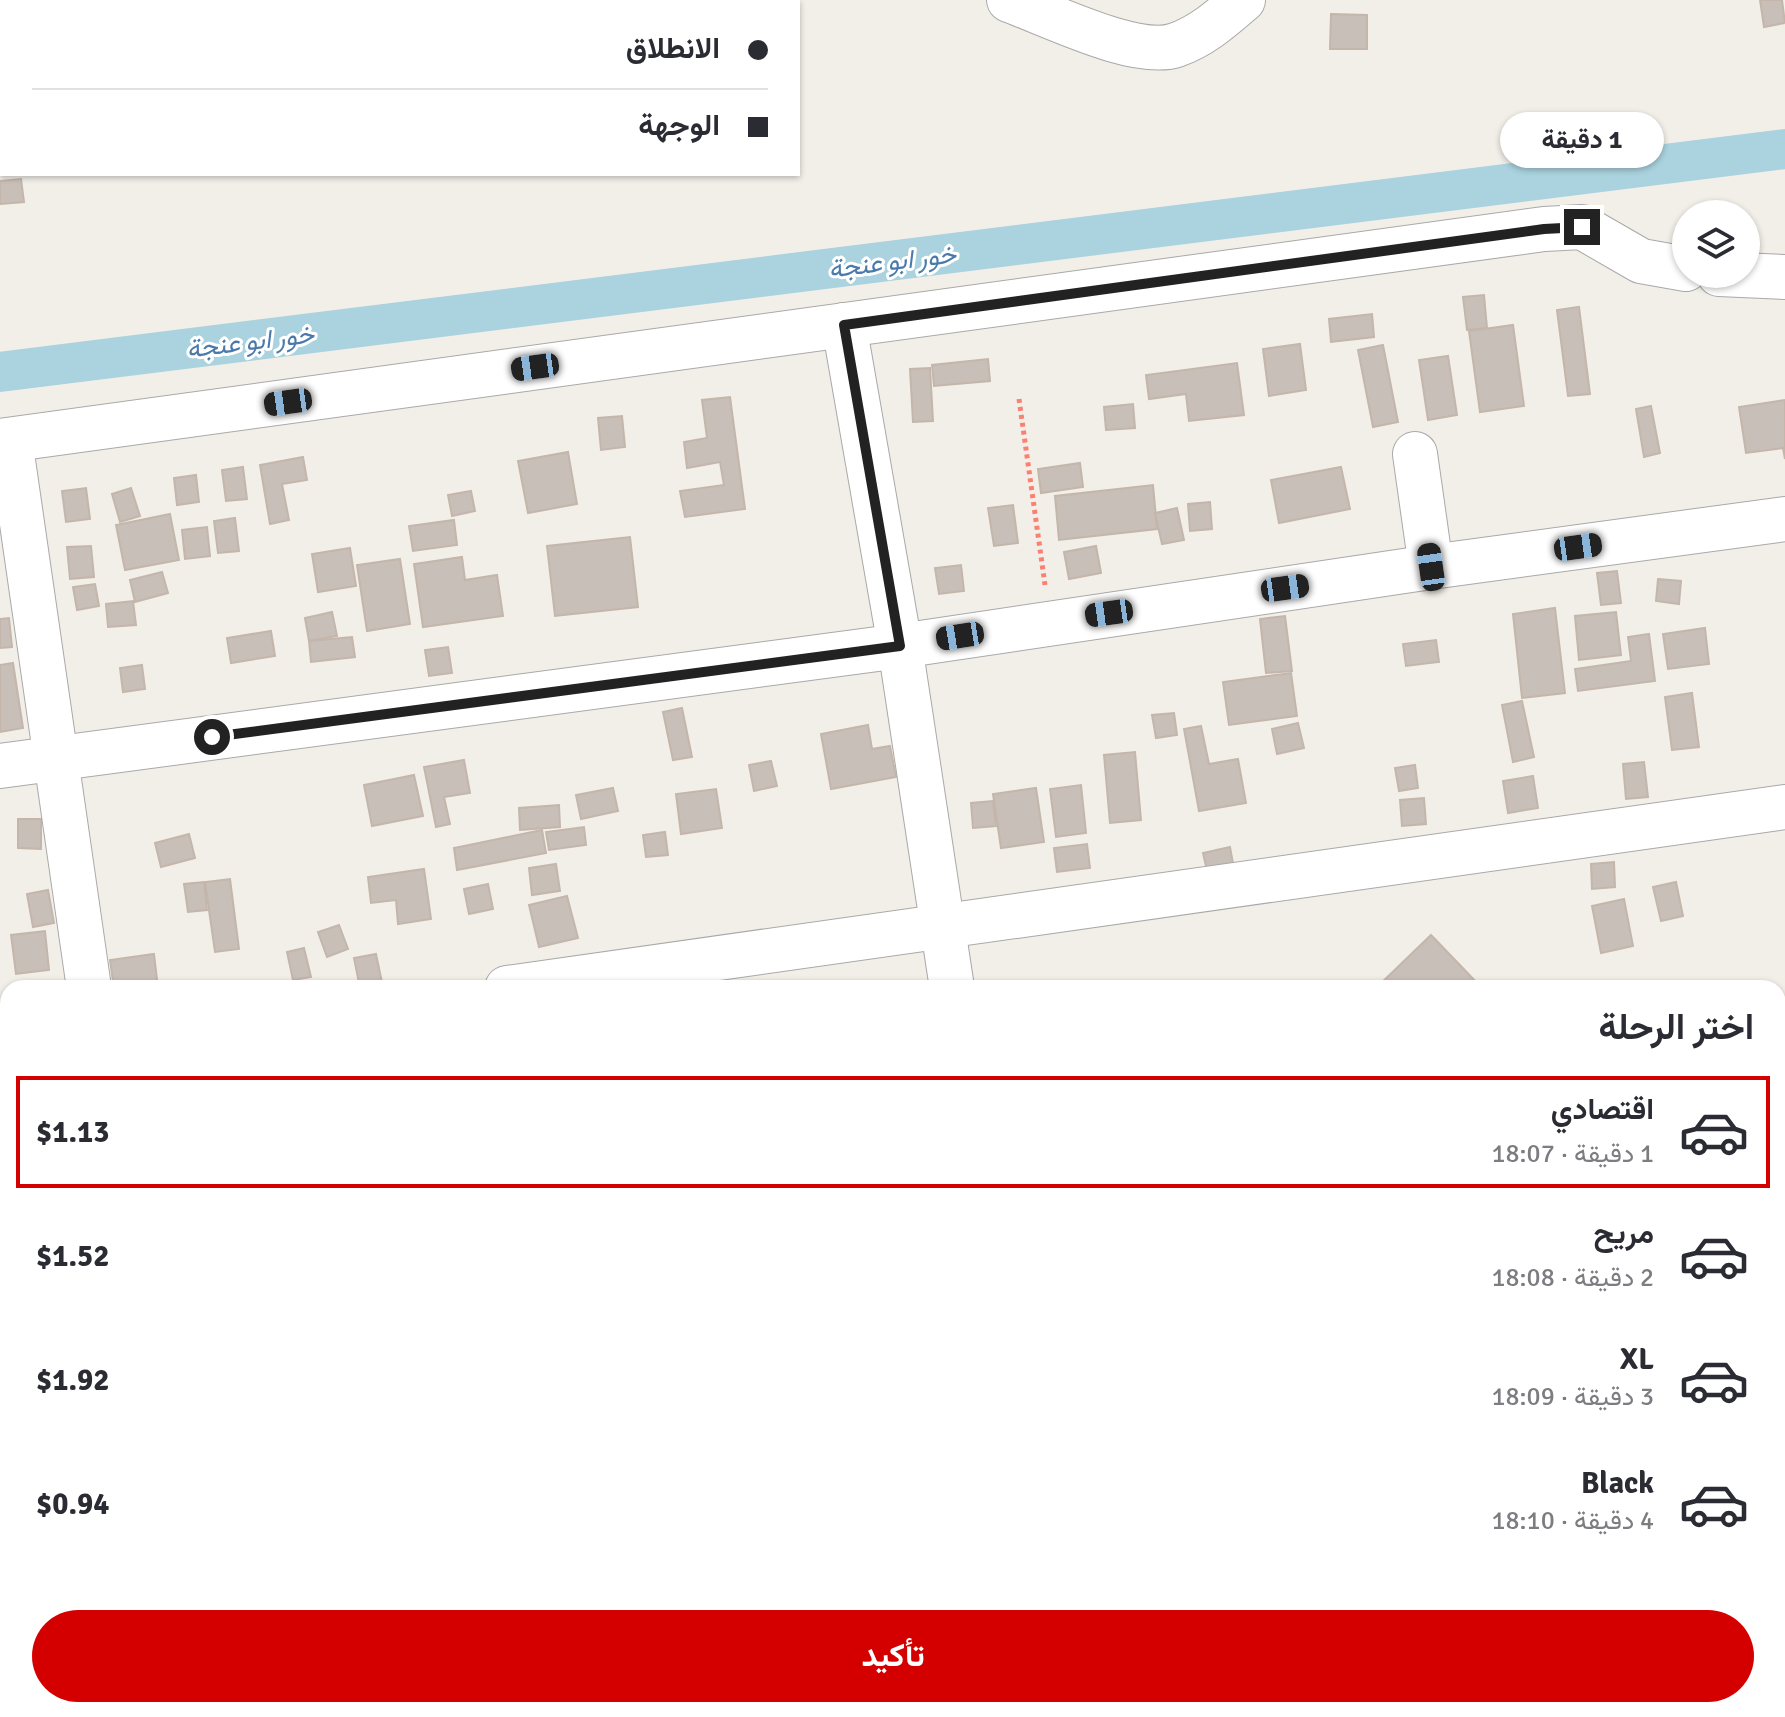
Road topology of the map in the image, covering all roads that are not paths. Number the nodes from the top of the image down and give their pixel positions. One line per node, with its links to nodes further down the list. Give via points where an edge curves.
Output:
1 (1009, 0): 2 (street, via 1131,45 1173,46 1209,29)
2 (1243, 0)
3 (1672, 267): 6 (street, via 1641,261 1582,227 1544,229)
4 (1760, 276): 5 (street)
5 (1785, 277)
6 (844, 325): 7 (street); 11 (street)
7 (5, 441): 12 (street)
8 (1415, 454): 10 (street)
9 (1785, 519): 10 (street)
10 (1431, 567): 11 (street)
11 (900, 646): 12 (street); 15 (street)
12 (56, 758): 13 (street); 16 (street)
13 (0, 766)
14 (1785, 807): 15 (street)
15 (942, 926): 17 (street); 18 (street)
16 (88, 980)
17 (563, 980)
18 (951, 980)

